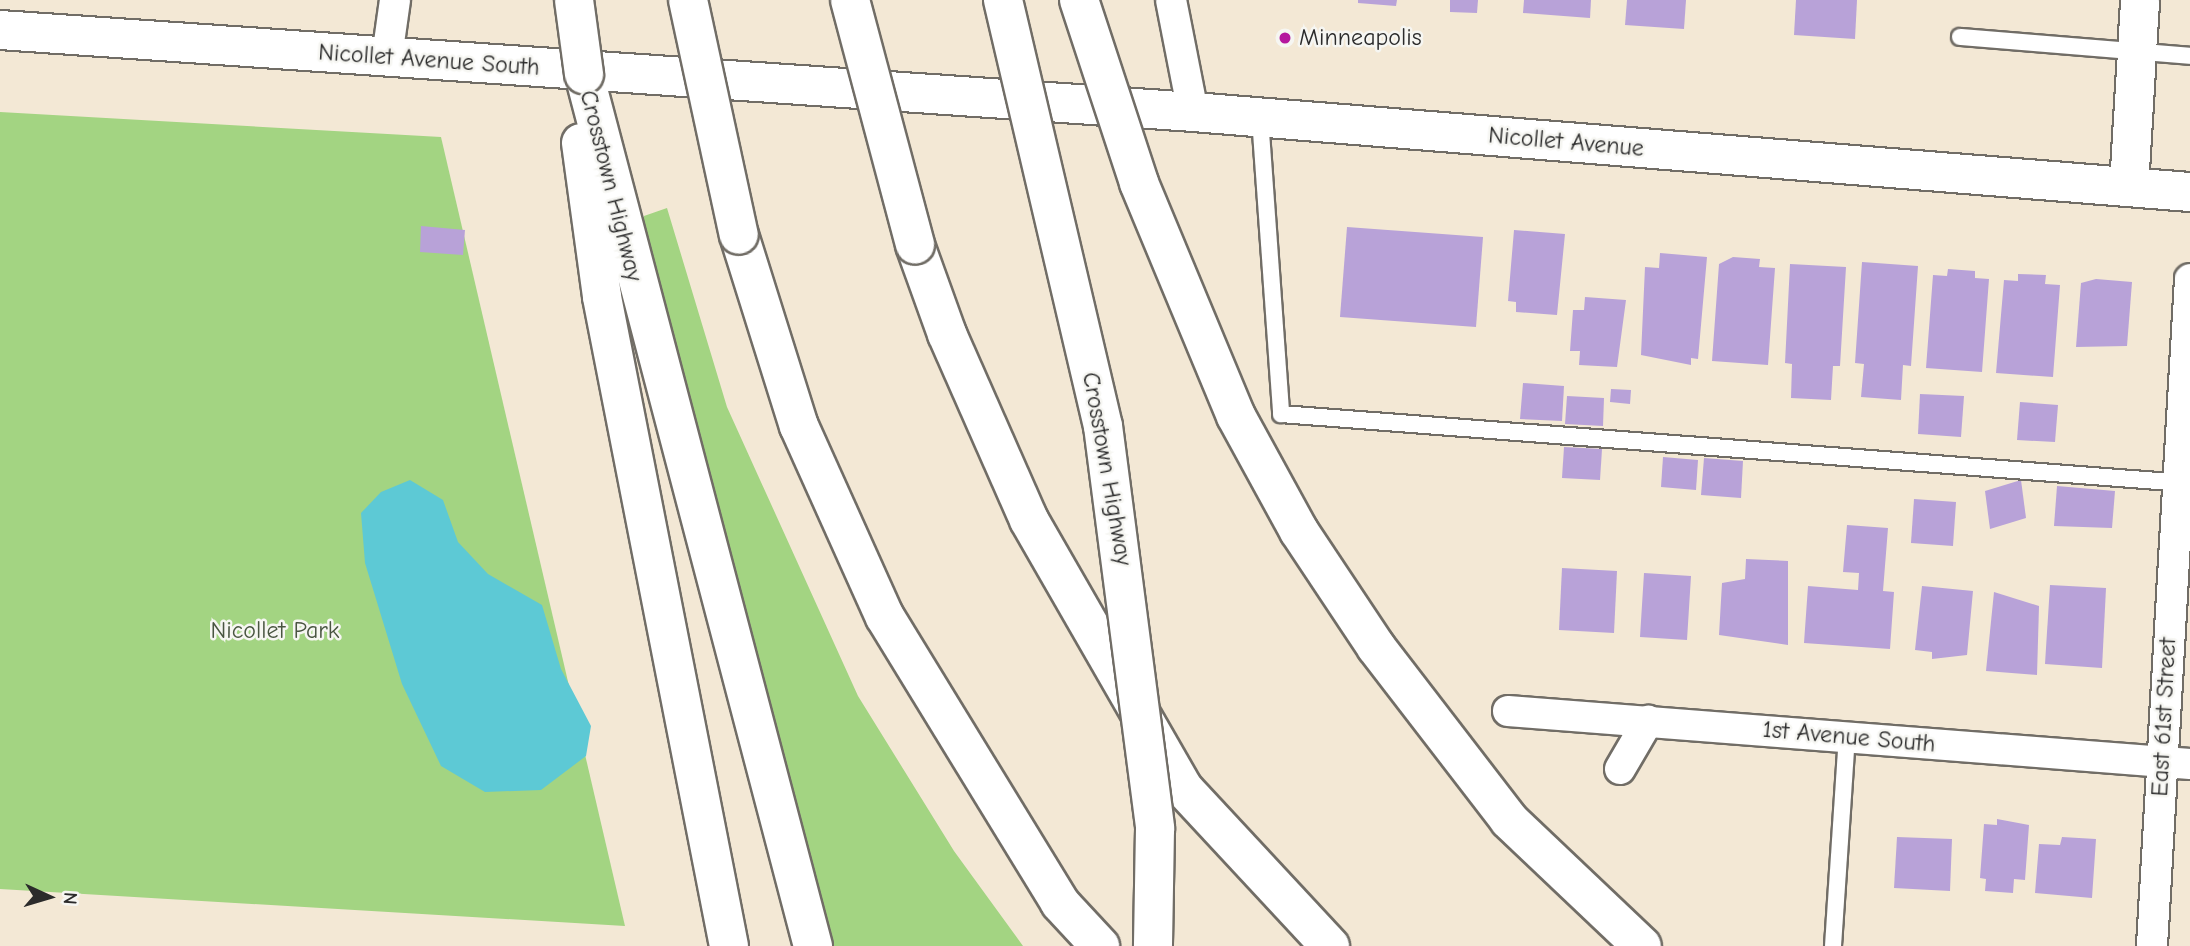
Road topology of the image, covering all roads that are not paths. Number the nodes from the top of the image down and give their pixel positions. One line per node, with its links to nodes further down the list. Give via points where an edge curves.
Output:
1 (395, 0): 13 (street)
2 (574, 0): 19 (main road, Crosstown Highway, bridge)
3 (688, 0): 29 (main road, bridge, via 739,235 799,426 885,617 1060,903)
4 (850, 0): 31 (main road, bridge, via 915,245 947,334 1029,520 1183,788)
5 (1003, 0): 30 (main road, Crosstown Highway, bridge, via 1103,426 1155,829)
6 (1079, 0): 32 (main road, bridge, via 1164,245 1236,416 1299,531 1376,647 1508,820)
7 (1171, 0): 15 (street)
8 (2140, 0): 11 (main road)
9 (0, 30): 13 (main road, Nicollet Avenue South)
10 (1960, 37): 11 (lane)
11 (2137, 53): 12 (lane); 17 (main road)
12 (2190, 56)
13 (387, 57): 14 (main road, Nicollet Avenue South)
14 (941, 96): 15 (main road, Nicollet Avenue)
15 (1194, 112): 16 (main road, Nicollet Avenue)
16 (1261, 118): 17 (main road, Nicollet Avenue); 21 (lane, via 1280,414)
17 (2129, 187): 18 (main road, Nicollet Avenue)
18 (2190, 192)
19 (603, 211): 27 (main road); 28 (main road, Crosstown Highway)
20 (2190, 279): 21 (street, East 61st Street)
21 (2184, 483): 25 (street, East 61st Street)
22 (1508, 711): 23 (street, 1st Avenue South)
23 (1648, 721): 24 (street, 1st Avenue South); 26 (street)
24 (1847, 737): 25 (street, 1st Avenue South); 33 (lane)
25 (2176, 763): 34 (street, East 61st Street)
26 (1620, 769)
27 (729, 946)
28 (813, 946)
29 (1100, 946)
30 (1153, 946)
31 (1330, 946)
32 (1642, 946)
33 (1833, 946)
34 (2152, 946)

